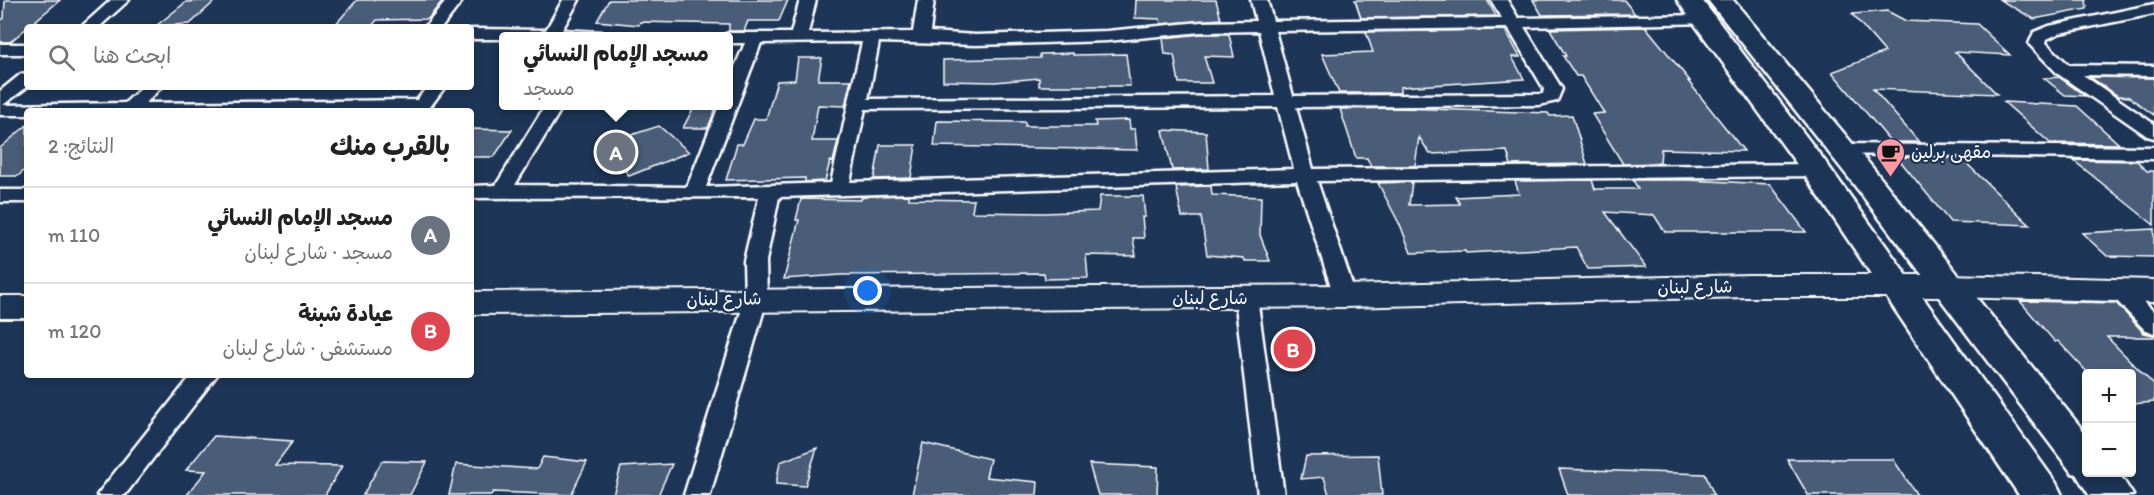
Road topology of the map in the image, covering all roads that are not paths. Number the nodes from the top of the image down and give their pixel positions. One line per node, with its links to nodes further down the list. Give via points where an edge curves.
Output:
1 (121, 0): 11 (street)
2 (455, 0): 12 (street)
3 (571, 0): 14 (street)
4 (808, 0): 21 (street)
5 (926, 0): 18 (street)
6 (1259, 0): 13 (street)
7 (1499, 0): 10 (street)
8 (1705, 7): 10 (street); 40 (main road); 42 (main road)
9 (2154, 9): 24 (street, via 2055,29 2040,36 2037,44)
10 (1513, 23): 13 (street); 31 (street, via 1554,89 1551,97)
11 (93, 24)
12 (435, 24)
13 (1265, 26): 18 (street, via 1201,27 1074,38); 31 (street)
14 (553, 32)
15 (474, 35): 16 (street)
16 (499, 35)
17 (872, 37): 18 (street); 21 (street); 32 (street)
18 (921, 37)
19 (733, 38): 20 (street)
20 (755, 38): 21 (street); 29 (street)
21 (798, 38)
22 (0, 49): 23 (street)
23 (24, 49)
24 (2064, 70): 25 (street); 39 (street)
25 (2154, 71)
26 (24, 80): 30 (street)
27 (149, 90): 33 (street)
28 (434, 90): 34 (street)
29 (733, 94)
30 (0, 100)
31 (1286, 102): 32 (street); 43 (street)
32 (859, 104): 44 (street)
33 (130, 108)
34 (420, 108)
35 (0, 110): 36 (street)
36 (24, 110)
37 (551, 110): 45 (street)
38 (727, 110): 48 (street)
39 (2154, 132)
40 (1841, 150): 41 (street); 52 (main road)
41 (2154, 153)
42 (1816, 170): 43 (street); 51 (main road)
43 (1305, 175): 44 (street); 55 (street)
44 (839, 190): 47 (street)
45 (502, 191): 46 (street); 48 (street)
46 (474, 192)
47 (770, 192): 48 (street); 57 (street, via 755,261)
48 (694, 193)
49 (0, 196): 50 (street)
50 (24, 196)
51 (1894, 286): 52 (street, شارع لبنان); 55 (street, شارع لبنان); 68 (main road)
52 (1948, 286): 53 (street, شارع لبنان); 63 (main road)
53 (2120, 291): 54 (street, شارع لبنان); 61 (street)
54 (2154, 291)
55 (1345, 296): 56 (street, شارع لبنان)
56 (1246, 297): 57 (street, شارع لبنان); 67 (street)
57 (756, 299): 58 (street, شارع لبنان); 66 (street)
58 (474, 303)
59 (0, 307): 60 (street)
60 (24, 307)
61 (2154, 325)
62 (203, 378): 65 (street)
63 (2082, 457)
64 (2099, 477): 69 (main road)
65 (110, 495)
66 (697, 495)
67 (1271, 495)
68 (2041, 495)
69 (2112, 495)

